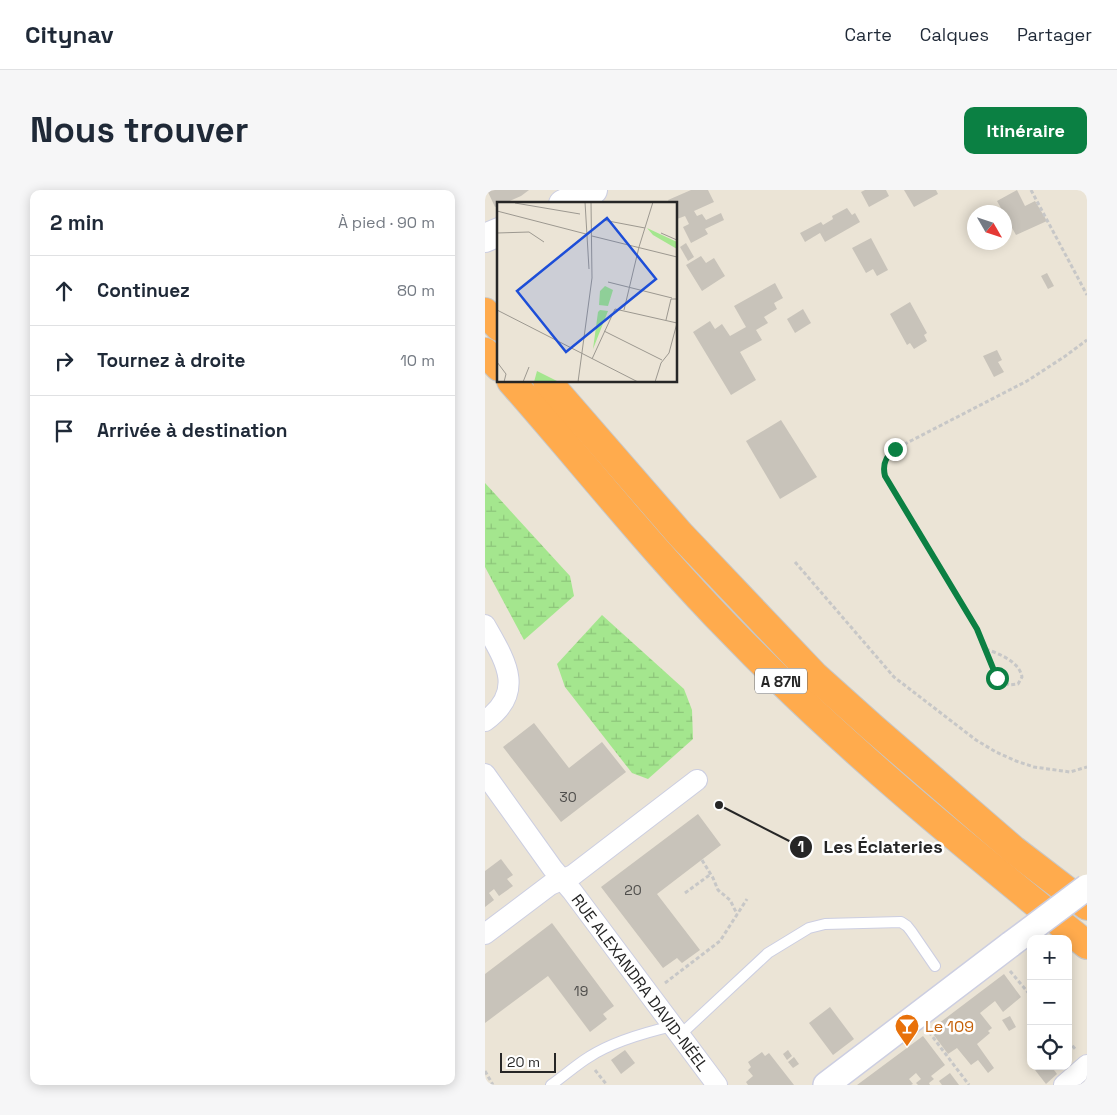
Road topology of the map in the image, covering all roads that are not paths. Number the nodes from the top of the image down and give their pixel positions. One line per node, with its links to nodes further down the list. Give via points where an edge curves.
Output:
1 (593, 190): 2 (main road)
2 (567, 202)
3 (497, 233): 4 (main road)
4 (485, 238)
5 (485, 312): 6 (highway)
6 (497, 325)
7 (485, 352): 8 (highway)
8 (497, 366)
9 (512, 382): 16 (highway, A 87N, via 733,634)
10 (548, 382): 13 (highway, A 87N, via 679,534 815,676)
11 (485, 625): 12 (street, via 507,666 509,684 498,710)
12 (485, 721)
13 (873, 728): 18 (highway); 19 (highway, A 87N, via 1014,850)
14 (485, 774): 17 (street, RUE ALEXANDRA DAVID-NÉEL)
15 (697, 780): 17 (street, RUE ALEXANDRA DAVID-NÉEL)
16 (903, 794): 21 (highway, via 982,877); 22 (highway, A 87N)
17 (562, 879): 20 (street); 26 (street, RUE ALEXANDRA DAVID-NÉEL)
18 (1087, 888): 30 (street, bridge, via 1008,954)
19 (1087, 906)
20 (485, 934)
21 (1051, 935)
22 (1087, 944)
23 (1072, 952): 24 (highway)
24 (1087, 964)
25 (935, 966): 26 (lane, via 901,922 825,924 809,928 768,954)
26 (677, 1030): 28 (lane, via 619,1043 586,1059); 29 (street, RUE ALEXANDRA DAVID-NÉEL)
27 (1087, 1065): 31 (street)
28 (551, 1085)
29 (717, 1085)
30 (825, 1085)
31 (1064, 1085)

